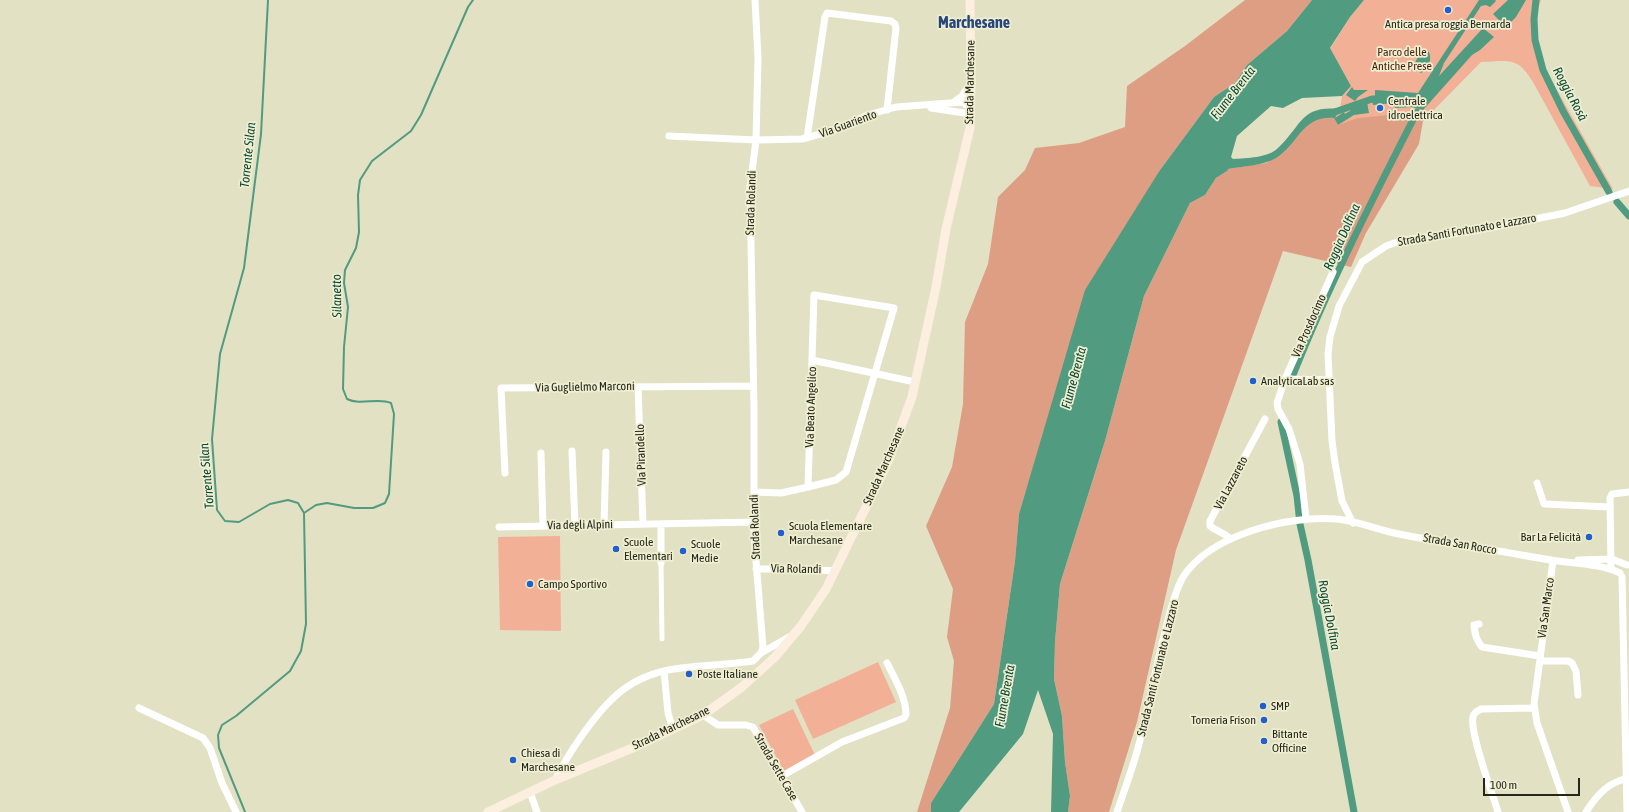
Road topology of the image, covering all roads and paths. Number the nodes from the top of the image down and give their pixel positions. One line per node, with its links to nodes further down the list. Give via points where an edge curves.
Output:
1 (755, 0): 10 (street, Strada Rolandi, via 758,58)
2 (970, 0): 3 (main road, Strada Marchesane)
3 (971, 84): 4 (street, via 962,96); 7 (main road, Strada Marchesane)
4 (951, 103): 5 (street, Via Guariento); 7 (street, Via Guariento, via 963,102)
5 (915, 105): 6 (street, Via Guariento); 7 (street, Via Guariento)
6 (887, 110): 9 (street, Via Guariento); 9 (street, via 895,24 891,21 827,13)
7 (971, 112): 17 (main road, Strada Marchesane, via 970,128 946,228)
8 (669, 136): 10 (street)
9 (806, 138): 10 (street, Via Guariento)
10 (756, 140): 18 (street, Strada Rolandi, via 750,188)
11 (1629, 191): 16 (street, Strada Santi Fortunato e Lazzaro, via 1565,213 1403,240 1376,252 1362,262 1339,306 1330,337)
12 (1332, 272): 15 (street, Via Prosdocimo)
13 (812, 360): 14 (street, Via Beato Angelico); 14 (street, via 814,295 894,308); 26 (street, Via Beato Angelico)
14 (876, 373): 17 (street, Via Beato Angelico); 26 (street, via 846,472 836,480)
15 (1285, 379): 16 (street); 31 (street, Via Prosdocimo, via 1278,408 1289,429 1300,464)
16 (1329, 380): 29 (street, Strada Santi Fortunato e Lazzaro, via 1332,442)
17 (915, 382): 49 (main road, Strada Marchesane, via 902,428 888,462)
18 (753, 386): 19 (street, Via Guglielmo Marconi); 27 (street, Strada Rolandi)
19 (638, 387): 24 (street, Via Guglielmo Marconi, via 502,388); 35 (street, Via Pirandello)
20 (1265, 419): 41 (street, Via Lazzareto, via 1210,521 1210,526)
21 (572, 451): 37 (street)
22 (541, 452): 39 (street)
23 (606, 452): 38 (street)
24 (505, 473)
25 (1537, 483): 30 (street, via 1544,504)
26 (808, 487): 27 (street, via 781,493)
27 (754, 492): 33 (street, Strada Rolandi)
28 (1629, 492): 30 (street, via 1612,494)
29 (1342, 501): 32 (street, Strada Santi Fortunato e Lazzaro); 34 (street, Strada Santi Fortunato e Lazzaro)
30 (1610, 507): 42 (street)
31 (1304, 519): 32 (street, Strada Santi Fortunato e Lazzaro); 41 (street, Strada Santi Fortunato e Lazzaro, via 1263,527)
32 (1341, 520): 34 (street, Strada Santi Fortunato e Lazzaro)
33 (754, 522): 36 (street, Via degli Alpini); 47 (street, Strada Rolandi)
34 (1353, 523): 43 (street, Strada San Rocco)
35 (643, 524): 36 (street, Via degli Alpini); 38 (street, Via degli Alpini)
36 (661, 524): 45 (street)
37 (575, 525): 38 (street, Via degli Alpini); 39 (street, Via degli Alpini)
38 (604, 525)
39 (543, 526): 40 (street, Via degli Alpini)
40 (498, 527)
41 (1231, 539): 71 (street, Strada Santi Fortunato e Lazzaro, via 1192,565 1182,579 1173,601 1138,749)
42 (1612, 559): 44 (street, Strada San Rocco); 46 (street, Strada San Rocco); 48 (street)
43 (1553, 561): 44 (street, Strada San Rocco); 55 (street, Via San Marco)
44 (1568, 562): 48 (street, Strada San Rocco)
45 (661, 563): 53 (street)
46 (1628, 565): 50 (street, via 1623,567)
47 (756, 569): 49 (street, Via Rolandi); 54 (street, Strada Rolandi, via 763,647)
48 (1612, 569): 50 (street, Strada San Rocco)
49 (835, 571): 52 (main road, Strada Marchesane, via 802,626)
50 (1625, 577): 64 (street, via 1621,594)
51 (1479, 624): 55 (street, Via San Marco, via 1474,625 1475,635 1482,647)
52 (793, 635): 54 (street); 61 (main road, Strada Marchesane, via 742,687)
53 (662, 639)
54 (761, 653): 57 (street, via 753,661)
55 (1540, 658): 58 (street, via 1572,663 1576,671); 60 (street, Via San Marco)
56 (887, 663): 63 (street, via 899,687 906,716 842,742)
57 (664, 671): 62 (street, via 668,713); 65 (street, via 628,685 610,699 576,744)
58 (1578, 695)
59 (139, 708): 67 (street, via 203,738 210,748 222,783)
60 (1534, 708): 72 (street, via 1481,709 1476,711 1473,717 1474,736); 73 (street, Via San Marco)
61 (703, 715): 62 (main road, Strada Marchesane); 63 (street, Strada Sette Case, via 718,725 746,724 753,727)
62 (673, 729): 65 (main road, Strada Marchesane)
63 (782, 776): 70 (street, Strada Sette Case)
64 (1628, 778): 74 (street, via 1602,790); 75 (street)
65 (555, 780): 66 (main road, Strada Marchesane)
66 (530, 792): 68 (main road, Strada Marchesane); 69 (street)
67 (236, 812)
68 (488, 812)
69 (537, 812)
70 (802, 812)
71 (1117, 812)
72 (1498, 812)
73 (1568, 812)
74 (1586, 812)
75 (1627, 812)

